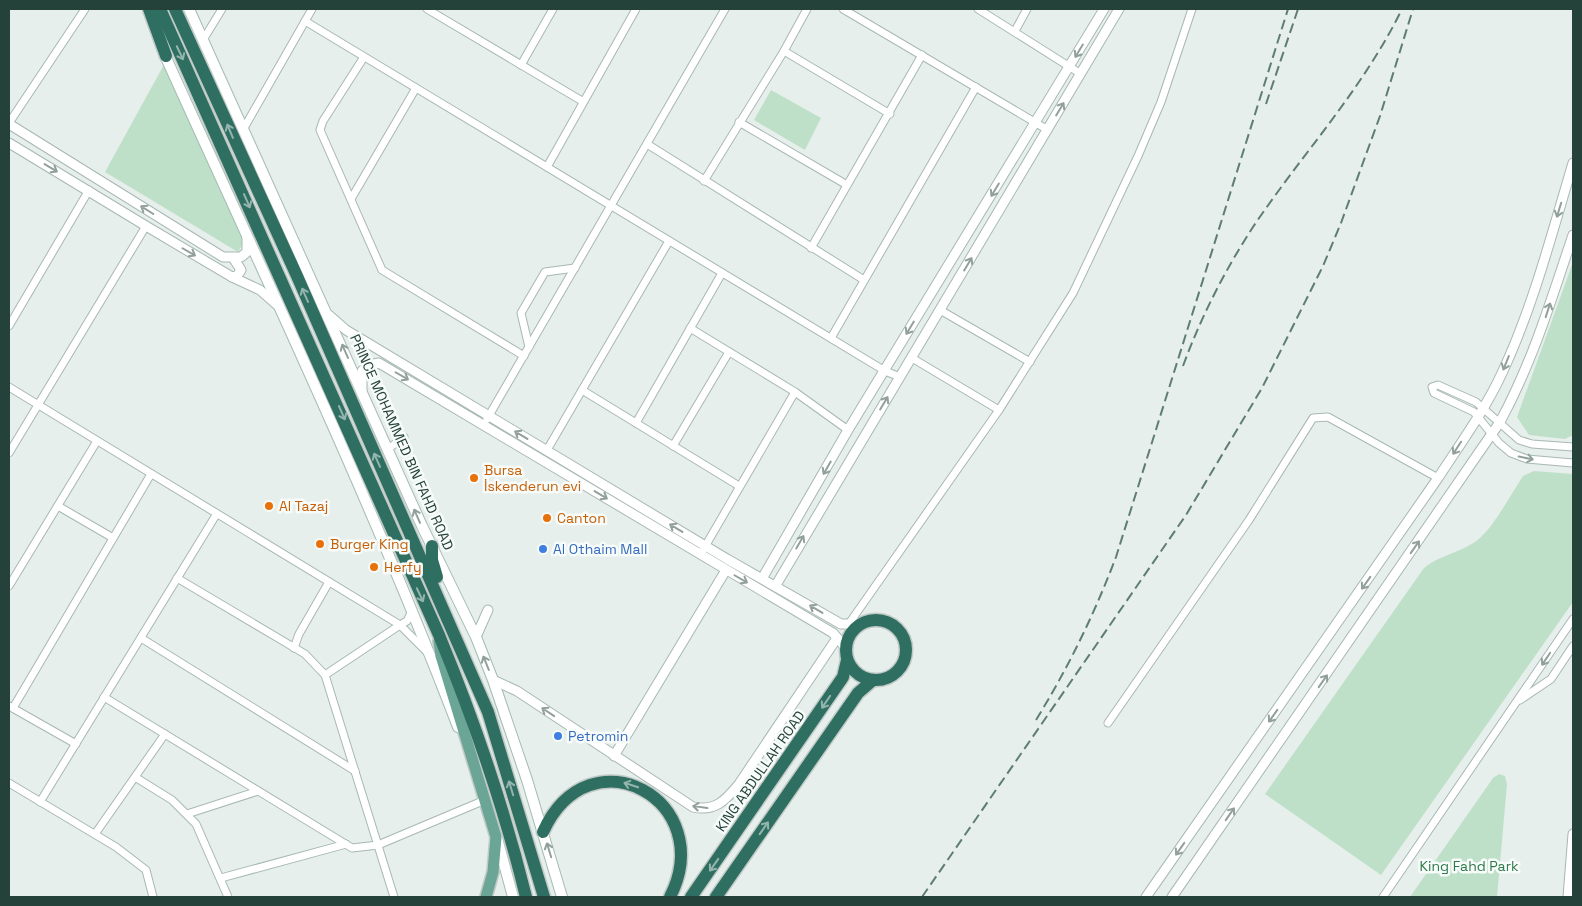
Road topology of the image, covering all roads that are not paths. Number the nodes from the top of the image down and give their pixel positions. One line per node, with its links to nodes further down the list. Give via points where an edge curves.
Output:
1 (144, 9): 25 (main road)
2 (149, 9): 25 (highway)
3 (160, 9): 115 (highway, one-way to 115)
4 (175, 9): 109 (highway, one-way to 4)
5 (190, 9): 22 (main road, PRINCE MOHAMMED BIN FAHD ROAD)
6 (222, 9): 22 (street)
7 (312, 9): 20 (street)
8 (428, 9): 27 (street)
9 (553, 9): 27 (street)
10 (636, 9): 32 (street)
11 (725, 9): 40 (street)
12 (807, 9): 23 (street)
13 (843, 9): 24 (street)
14 (978, 9): 21 (street)
15 (1027, 9): 21 (street)
16 (1104, 9): 28 (street, one-way to 28)
17 (1119, 9): 29 (street)
18 (1192, 9): 69 (street, via 1161,102 1138,156 1073,293)
19 (82, 10): 36 (street)
20 (305, 21): 26 (street); 37 (street)
21 (1014, 30): 28 (street)
22 (203, 40): 37 (main road, PRINCE MOHAMMED BIN FAHD ROAD)
23 (784, 52): 33 (street); 34 (street)
24 (922, 55): 30 (street); 33 (street)
25 (166, 56): 49 (main road)
26 (364, 57): 31 (street); 46 (street, via 320,130)
27 (522, 65): 32 (street)
28 (1070, 66): 29 (street); 35 (street)
29 (1081, 74): 38 (street, one-way to 29)
30 (976, 87): 35 (street); 57 (street)
31 (416, 88): 42 (street); 46 (street)
32 (582, 101): 42 (street)
33 (890, 114): 44 (street)
34 (739, 122): 43 (street); 44 (street)
35 (1036, 122): 38 (street); 70 (street, one-way to 70)
36 (9, 124): 53 (street, one-way to 36, via 223,257)
37 (244, 128): 61 (main road, PRINCE MOHAMMED BIN FAHD ROAD)
38 (1048, 130): 59 (street, one-way to 38)
39 (9, 142): 45 (street, one-way to 45)
40 (647, 144): 43 (street); 47 (street)
41 (1573, 163): 77 (street, one-way to 77, via 1524,315 1502,373)
42 (547, 167): 47 (street)
43 (704, 181): 52 (street)
44 (847, 185): 52 (street)
45 (89, 190): 48 (street); 60 (street)
46 (351, 198): 67 (street, via 382,270)
47 (611, 206): 51 (street); 54 (street)
48 (146, 226): 56 (street, one-way to 56); 76 (street)
49 (246, 232): 53 (street, via 246,252); 58 (main road)
50 (1573, 235): 81 (street, one-way to 50, via 1536,346)
51 (669, 241): 55 (street); 73 (street)
52 (812, 248): 57 (street)
53 (234, 259): 56 (street, via 242,270)
54 (575, 268): 65 (street); 65 (street, via 545,272 521,313)
55 (722, 273): 63 (street); 64 (street)
56 (232, 277): 58 (street, via 260,290)
57 (864, 280): 64 (street)
58 (280, 308): 111 (main road)
59 (940, 310): 68 (street); 69 (street)
60 (12, 313): 62 (street)
61 (329, 315): 74 (main road, PRINCE MOHAMMED BIN FAHD ROAD, one-way to 61); 79 (street, via 346,330)
62 (9, 326)
63 (690, 328): 66 (street); 82 (street)
64 (831, 338): 70 (street)
65 (530, 346): 67 (street)
66 (728, 352): 75 (street); 88 (street)
67 (524, 356): 79 (street)
68 (912, 358): 71 (street); 78 (street)
69 (1030, 362): 78 (street)
70 (885, 370): 71 (street); 84 (street)
71 (900, 377): 107 (street, one-way to 71)
72 (9, 387): 76 (street)
73 (582, 390): 82 (street); 91 (street)
74 (362, 392): 83 (street, one-way to 83, via 362,371 369,365 380,363); 90 (main road, PRINCE MOHAMMED BIN FAHD ROAD)
75 (795, 392): 84 (street); 96 (street)
76 (37, 404): 87 (street); 92 (street)
77 (1484, 407): 80 (street); 80 (street, via 1438,384 1432,386 1434,392); 81 (street)
78 (999, 410): 114 (street)
79 (490, 416): 83 (street); 91 (street, one-way to 79)
80 (1478, 416): 85 (street); 95 (street, one-way to 95)
81 (1500, 422): 85 (street); 89 (street, via 1526,442)
82 (636, 423): 88 (street)
83 (484, 424): 102 (street, one-way to 102)
84 (848, 430): 104 (street, one-way to 104)
85 (1492, 434): 93 (street, one-way to 93, via 1504,448 1519,457); 159 (street, one-way to 85)
86 (404, 438): 90 (street)
87 (97, 441): 94 (street); 97 (street)
88 (674, 446): 96 (street)
89 (1573, 447)
90 (388, 449): 100 (main road, PRINCE MOHAMMED BIN FAHD ROAD, one-way to 90)
91 (546, 450): 101 (street, one-way to 91)
92 (9, 453)
93 (1573, 463)
94 (151, 474): 98 (street); 99 (street)
95 (1438, 478): 129 (street, via 1328,417 1313,418 1249,520); 158 (street, one-way to 158)
96 (739, 486): 101 (street)
97 (58, 506): 99 (street); 108 (street)
98 (216, 515): 105 (street); 106 (street)
99 (113, 538): 128 (street)
100 (432, 546): 109 (highway, via 432,560 442,588); 117 (main road, PRINCE MOHAMMED BIN FAHD ROAD)
101 (706, 546): 102 (street); 104 (street)
102 (700, 555): 103 (street)
103 (726, 570): 118 (street, one-way to 118); 132 (street)
104 (763, 577): 107 (street)
105 (177, 578): 116 (street); 120 (street)
106 (329, 582): 113 (street); 120 (street, via 298,634)
107 (776, 585): 114 (street, one-way to 107, via 841,624)
108 (9, 586)
109 (443, 606): 153 (highway, one-way to 109, via 488,712)
110 (488, 610): 117 (street)
111 (412, 611): 113 (street, via 407,621); 122 (main road)
112 (1573, 619): 127 (street, one-way to 127)
113 (400, 625): 122 (street); 123 (street)
114 (854, 625): 121 (highway); 125 (highway, via 872,621 889,624 904,641 904,658 899,669 890,676)
115 (439, 634): 137 (main road, via 440,656); 152 (highway, via 468,704)
116 (141, 638): 126 (street); 133 (street)
117 (476, 638): 124 (main road, PRINCE MOHAMMED BIN FAHD ROAD, one-way to 117)
118 (837, 638): 121 (street); 132 (street, one-way to 132, via 725,801 710,808 693,807)
119 (1573, 646): 127 (street, via 1551,679)
120 (294, 648): 123 (street, via 305,654)
121 (846, 654): 125 (highway, via 857,674); 156 (highway, KING ABDULLAH ROAD, one-way to 156, via 843,677)
122 (430, 655): 137 (main road)
123 (325, 675): 133 (street)
124 (493, 680): 132 (street, one-way to 124, via 517,691); 140 (main road, PRINCE MOHAMMED BIN FAHD ROAD)
125 (873, 680): 157 (highway, one-way to 125, via 858,693)
126 (104, 697): 130 (street); 131 (street)
127 (1516, 703): 160 (street)
128 (11, 707): 131 (street)
129 (1108, 723)
130 (165, 734): 134 (street); 136 (street)
131 (76, 744): 138 (street)
132 (614, 756)
133 (355, 771): 145 (street)
134 (135, 777): 139 (street, via 172,800); 141 (street)
135 (9, 783): 138 (street)
136 (258, 791): 139 (street); 144 (street)
137 (486, 800): 143 (main road); 145 (street)
138 (40, 802): 141 (street)
139 (187, 814): 146 (street, via 196,824)
140 (543, 832): 154 (main road, PRINCE MOHAMMED BIN FAHD ROAD, one-way to 140); 155 (highway, one-way to 140, via 680,864 679,838 672,817 663,804 648,792 628,783 588,785 571,794 555,809)
141 (95, 834): 147 (street, via 146,870)
142 (1573, 834): 161 (street)
143 (496, 837): 150 (main road, via 493,872); 151 (main road)
144 (346, 844): 145 (street, via 352,848); 146 (street)
145 (378, 845): 149 (street)
146 (221, 878): 148 (street)
147 (153, 897)
148 (228, 897)
149 (394, 897)
150 (486, 897)
151 (513, 897)
152 (526, 897)
153 (544, 897)
154 (562, 897)
155 (670, 897)
156 (691, 897)
157 (716, 897)
158 (1146, 897)
159 (1172, 897)
160 (1383, 897)
161 (1568, 897)

